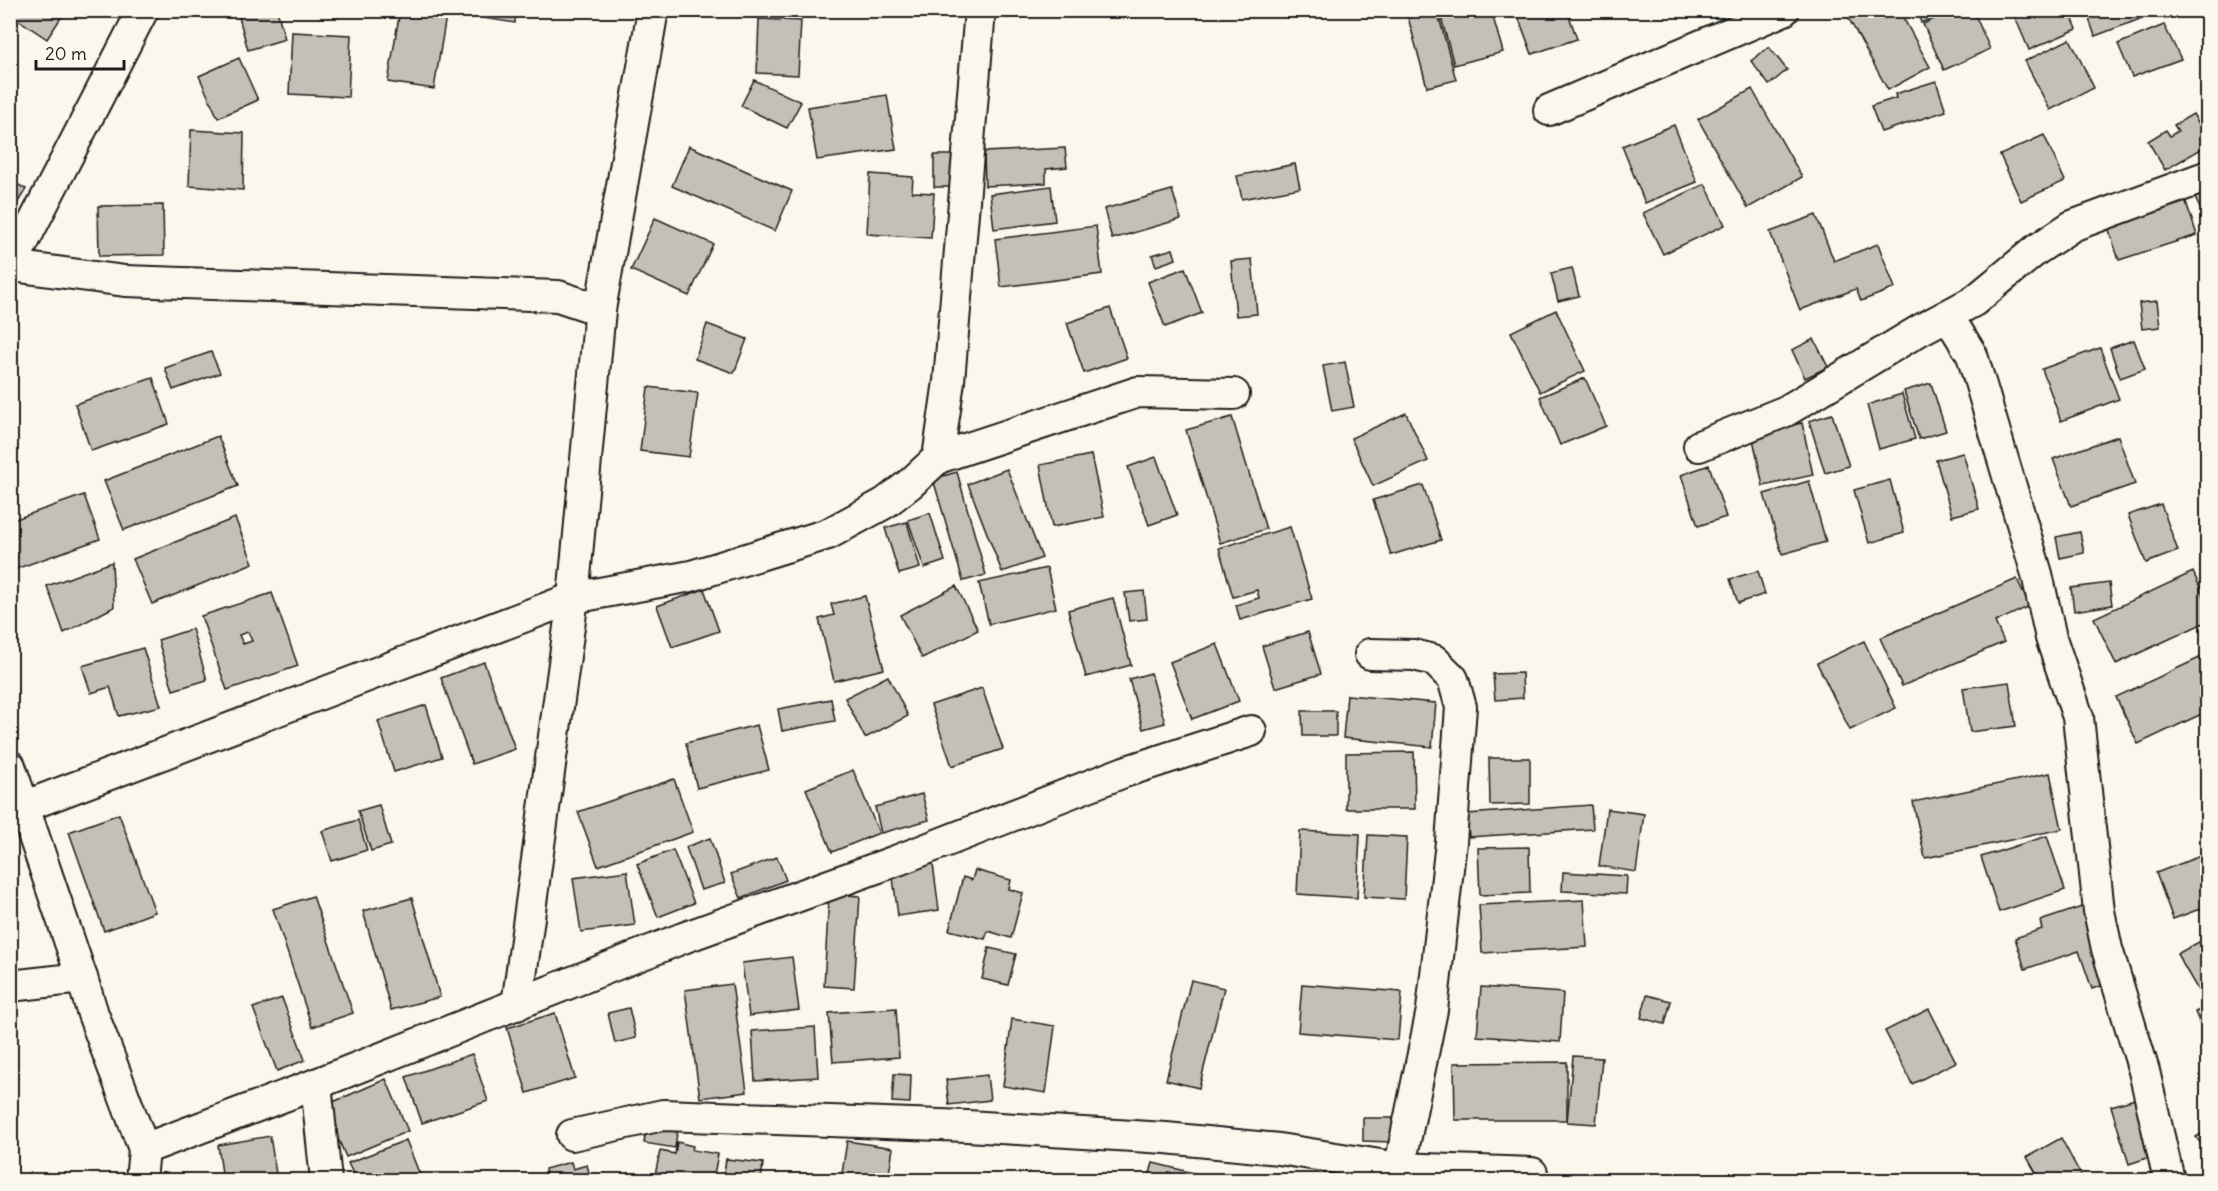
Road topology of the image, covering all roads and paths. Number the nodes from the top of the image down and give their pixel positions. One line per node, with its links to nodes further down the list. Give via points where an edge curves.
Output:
1 (143, 10): 8 (street)
2 (660, 10): 5 (street)
3 (980, 10): 13 (street, via 949,381)
4 (1784, 10): 6 (street)
5 (653, 11): 9 (street)
6 (1549, 110)
7 (2208, 176): 10 (street, via 2072,226 1974,301)
8 (11, 267): 9 (street, via 125,280 558,296)
9 (600, 310): 14 (street)
10 (1948, 315): 12 (street, via 1786,411); 29 (street, via 1972,355 2037,574 2051,638 2078,717 2099,911 2144,1071)
11 (1234, 394): 13 (street, via 1138,392)
12 (1699, 446)
13 (938, 458): 14 (street, via 885,503 828,534 691,576)
14 (573, 598): 18 (street); 21 (street)
15 (1370, 654): 26 (street, via 1434,660 1453,679 1461,707 1432,1010)
16 (1251, 731): 21 (street, via 1124,772)
17 (10, 766): 18 (street)
18 (23, 807): 19 (street)
19 (82, 978): 20 (street); 24 (street)
20 (10, 986)
21 (518, 1005): 22 (street)
22 (316, 1084): 24 (street); 28 (street)
23 (573, 1135): 26 (street, via 663,1115 967,1126 1256,1147)
24 (144, 1149): 27 (street)
25 (1532, 1173): 26 (street)
26 (1398, 1174)
27 (141, 1180)
28 (326, 1180)
29 (2169, 1180)

